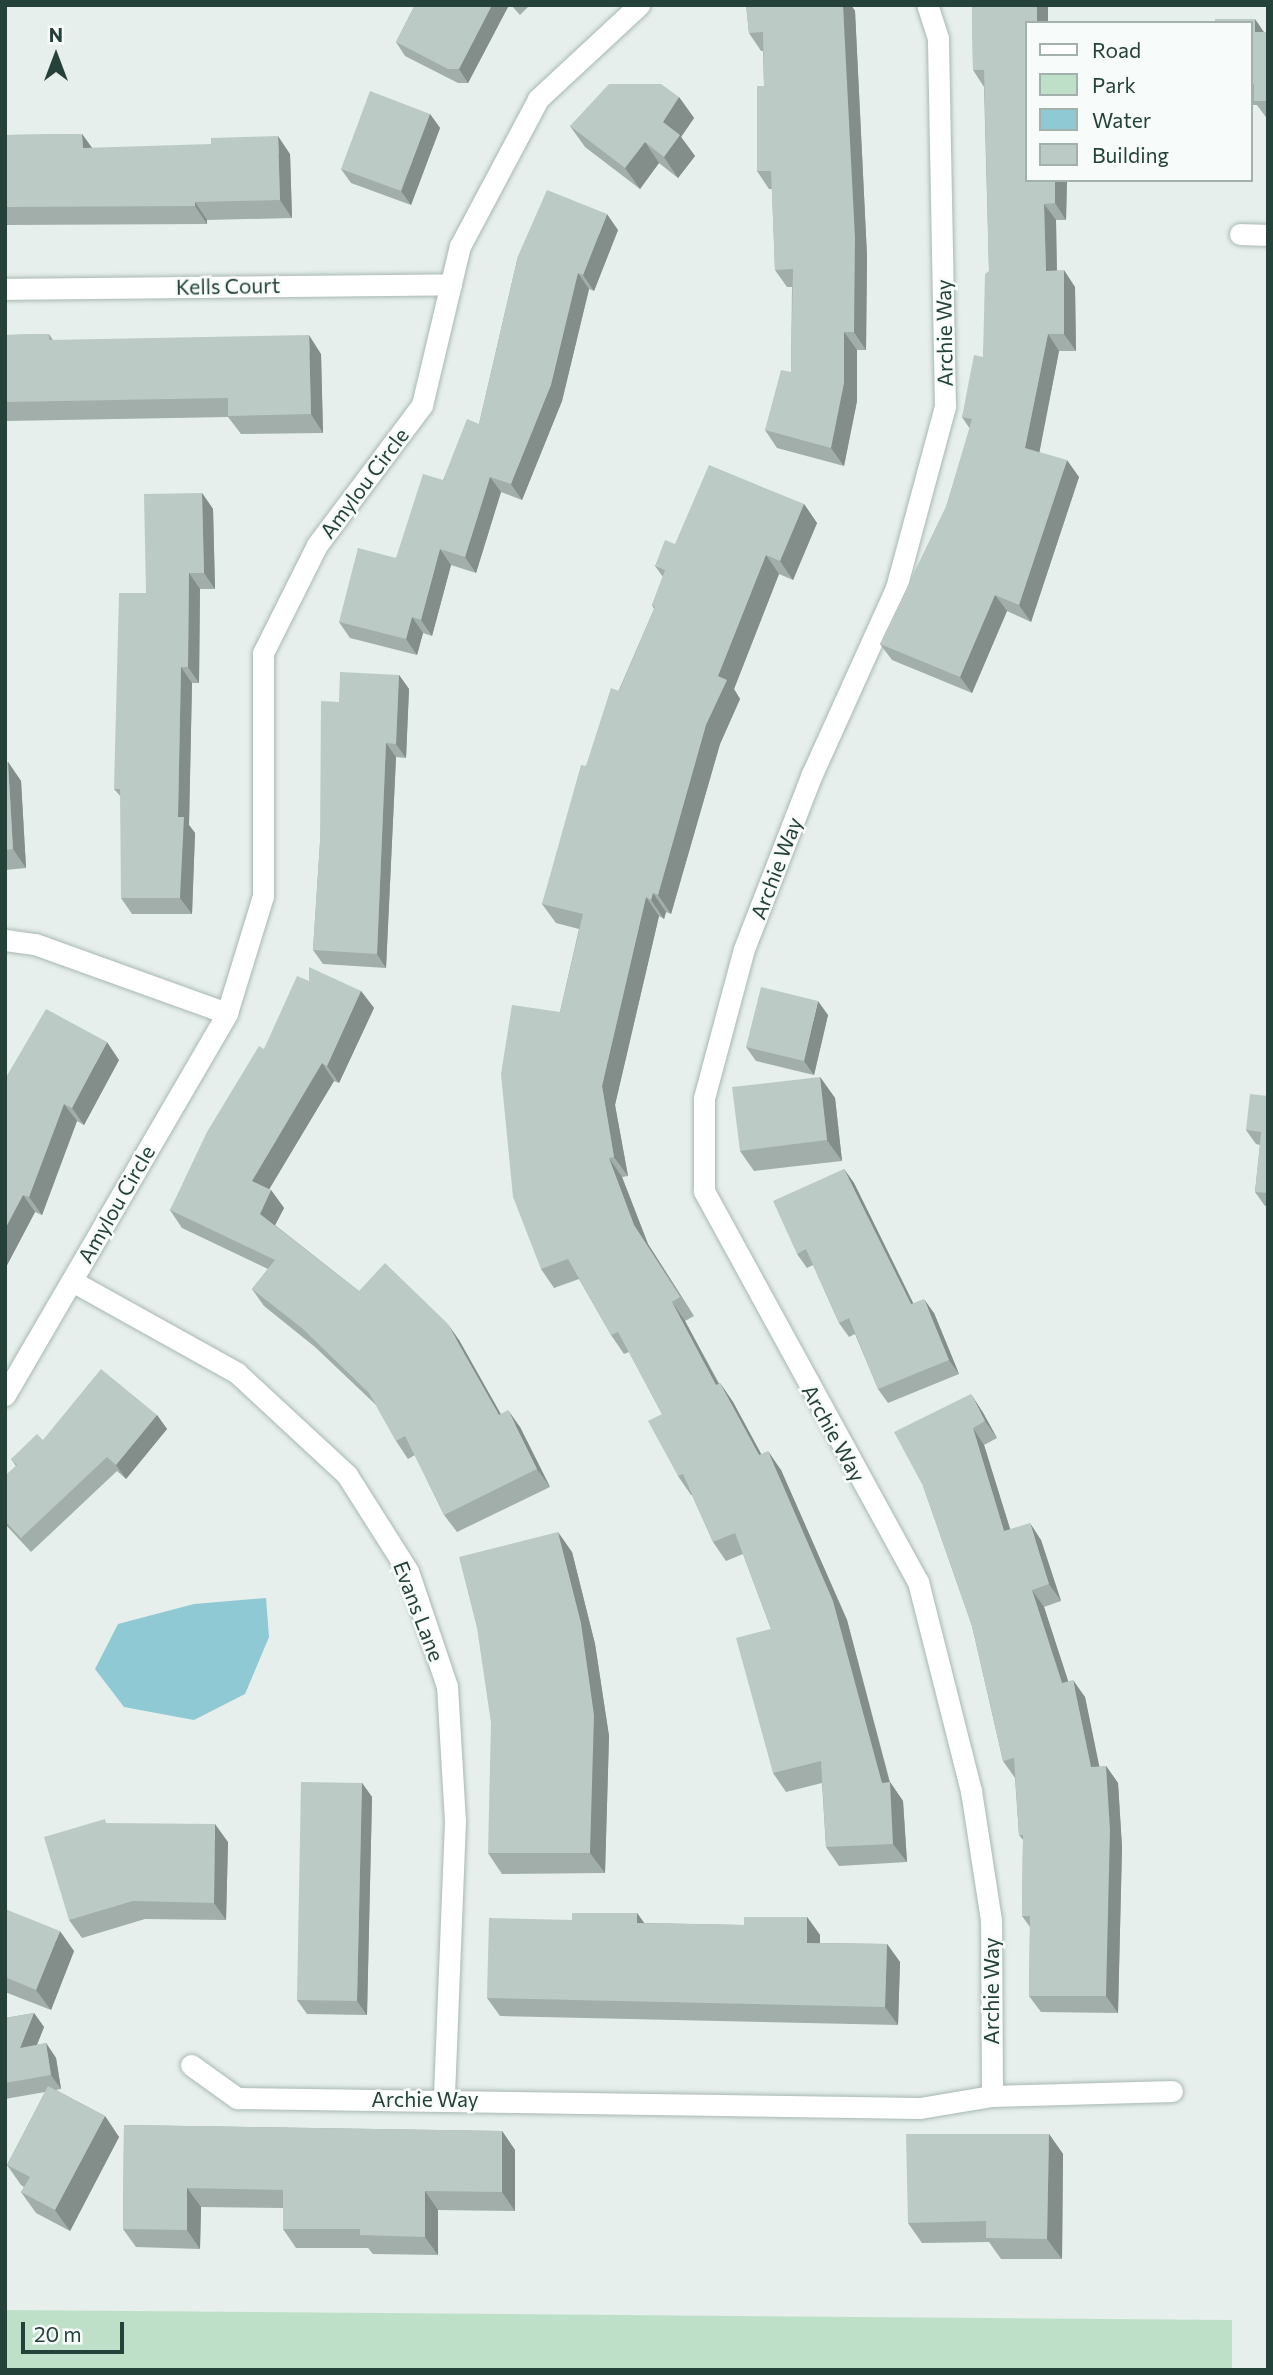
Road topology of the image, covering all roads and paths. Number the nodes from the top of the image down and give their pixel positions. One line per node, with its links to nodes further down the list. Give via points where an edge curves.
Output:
1 (639, 5): 5 (street, Amylou Circle, via 538,99 460,246)
2 (927, 5): 13 (street, Archie Way, via 937,38 945,407 896,589 812,774 744,949 704,1098 704,1191 918,1583 971,1791 991,1920)
3 (1240, 234): 4 (street)
4 (1268, 235)
5 (452, 284): 6 (street, Kells Court); 8 (street, Amylou Circle, via 422,405 317,545 263,653 263,896)
6 (5, 289)
7 (5, 940): 8 (street, via 35,944)
8 (227, 1013): 9 (street, Amylou Circle)
9 (72, 1281): 10 (street, Amylou Circle); 14 (street, Evans Lane, via 237,1373 347,1475 408,1571 447,1686 455,1821)
10 (5, 1395)
11 (191, 2066): 14 (street, Archie Way, via 237,2098)
12 (1172, 2091): 13 (street)
13 (992, 2096): 14 (street, Archie Way, via 920,2108)
14 (444, 2099)

